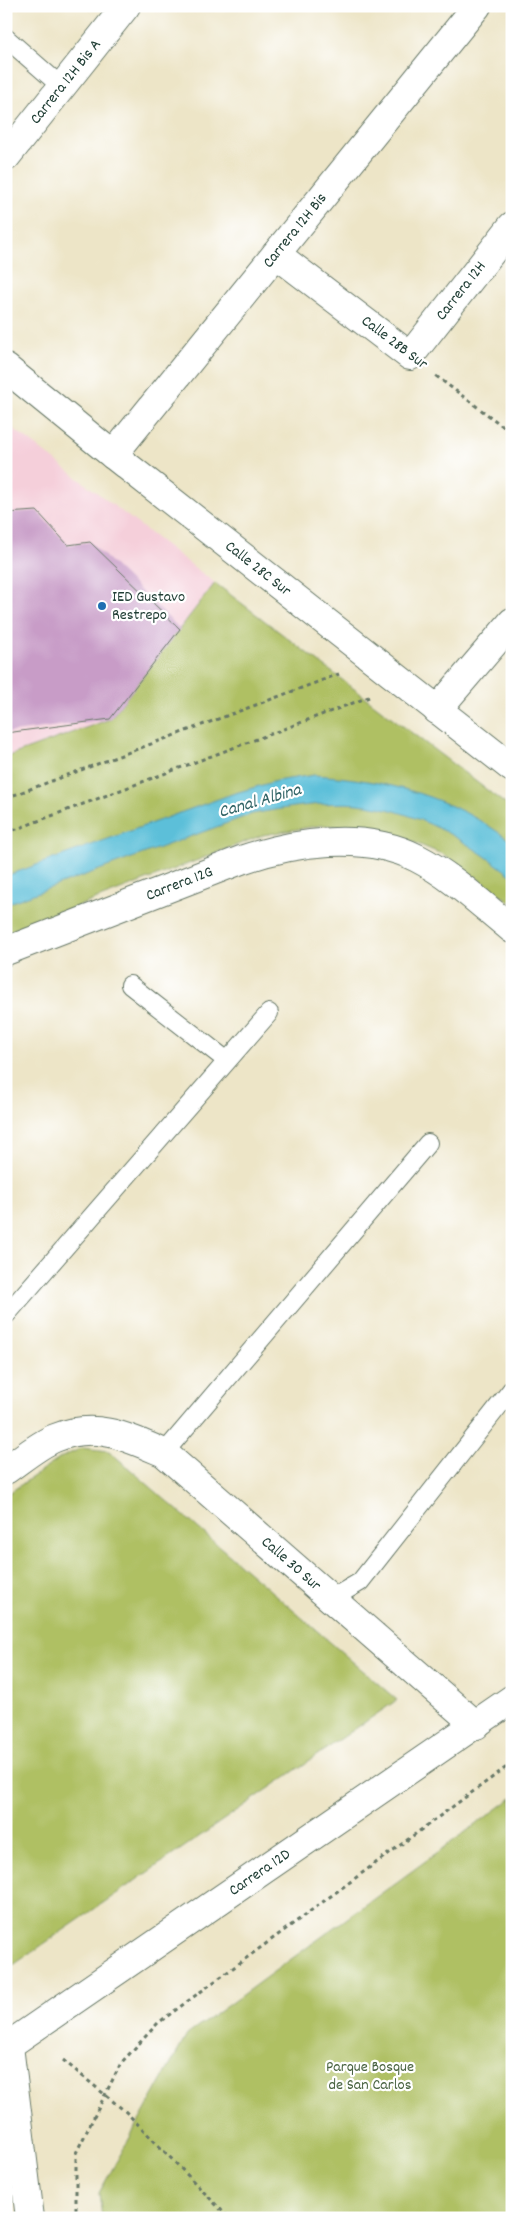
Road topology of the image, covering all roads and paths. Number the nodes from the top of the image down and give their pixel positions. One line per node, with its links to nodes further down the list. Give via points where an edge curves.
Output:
1 (126, 6): 4 (street, Carrera 12H Bis A)
2 (477, 6): 7 (street, Carrera 12H Bis)
3 (6, 38): 4 (lane)
4 (62, 87): 5 (street, Carrera 12H Bis A)
5 (6, 157)
6 (512, 226): 8 (street, Carrera 12H)
7 (276, 254): 8 (street, Calle 28B Sur); 11 (street, Carrera 12H Bis)
8 (410, 356): 10 (path, Calle 28B Sur)
9 (6, 368): 11 (street, Calle 28C Sur)
10 (512, 433)
11 (113, 455): 13 (street, Calle 28C Sur)
12 (512, 622): 15 (street)
13 (375, 661): 14 (street, Calle 28C Sur); 17 (path)
14 (403, 684): 15 (street, Calle 28C Sur); 18 (path)
15 (437, 710): 16 (street, Calle 28C Sur)
16 (512, 768)
17 (6, 798)
18 (6, 832)
19 (512, 929): 20 (street, Carrera 12G, via 444,874 415,857 387,847 320,842 265,852)
20 (6, 951)
21 (130, 985): 23 (lane)
22 (268, 1013): 23 (lane)
23 (226, 1060): 25 (lane)
24 (428, 1143): 27 (lane)
25 (6, 1315)
26 (512, 1389): 29 (lane, via 360,1582)
27 (164, 1453): 28 (street, Calle 30 Sur, via 128,1438 92,1429 55,1438); 29 (street, Calle 30 Sur)
28 (6, 1470)
29 (331, 1599): 31 (street, Calle 30 Sur)
30 (512, 1699): 31 (street, Carrera 12D)
31 (476, 1725): 33 (street, Carrera 12D)
32 (512, 1763): 35 (path, via 158,2023 121,2063)
33 (7, 2047): 36 (street)
34 (63, 2060): 35 (path)
35 (106, 2096): 37 (path, via 76,2153); 38 (path, via 126,2112)
36 (30, 2218)
37 (76, 2218)
38 (229, 2218)

